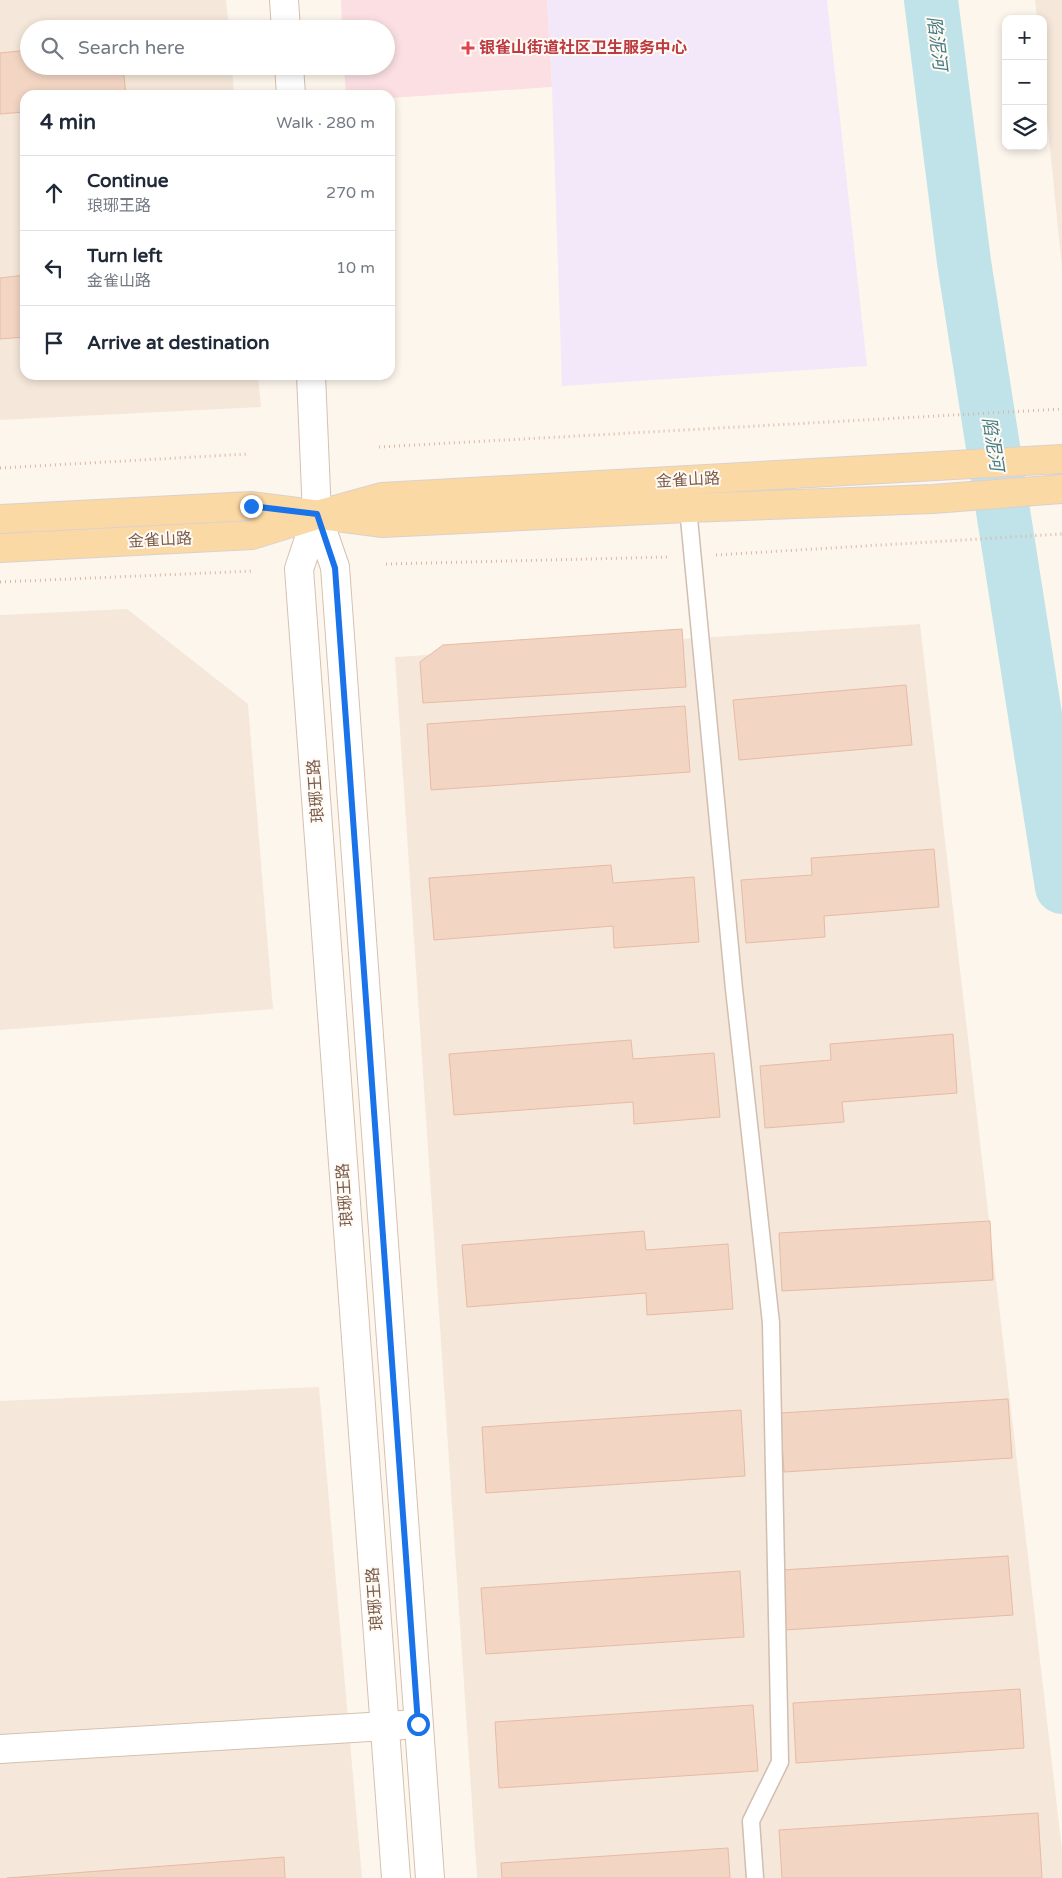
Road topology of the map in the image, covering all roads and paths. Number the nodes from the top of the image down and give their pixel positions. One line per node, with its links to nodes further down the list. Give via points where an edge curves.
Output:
1 (284, 0): 2 (main road)
2 (285, 20)
3 (289, 75): 4 (main road)
4 (290, 90)
5 (311, 380): 13 (main road, 琅琊王路)
6 (1062, 408): 7 (path)
7 (379, 447)
8 (248, 454): 10 (path)
9 (1062, 459): 13 (main road, 金雀山路, via 382,496)
10 (0, 468)
11 (1062, 489): 12 (main road, 金雀山路)
12 (688, 508): 13 (main road, 金雀山路, via 384,522); 17 (lane)
13 (317, 514): 14 (main road, 金雀山路, via 251,506); 16 (main road, 金雀山路, via 252,536); 21 (main road, 琅琊王路, via 335,568); 22 (main road, 琅琊王路, via 299,570)
14 (0, 519)
15 (1062, 534): 17 (path)
16 (0, 548)
17 (692, 556): 18 (path); 26 (lane, via 734,990 771,1323 780,1762 751,1822)
18 (386, 564)
19 (254, 572): 20 (path)
20 (0, 582)
21 (418, 1724): 22 (main road); 25 (main road, 琅琊王路)
22 (385, 1728): 23 (main road); 24 (main road, 琅琊王路)
23 (0, 1750)
24 (396, 1878)
25 (430, 1878)
26 (755, 1878)

